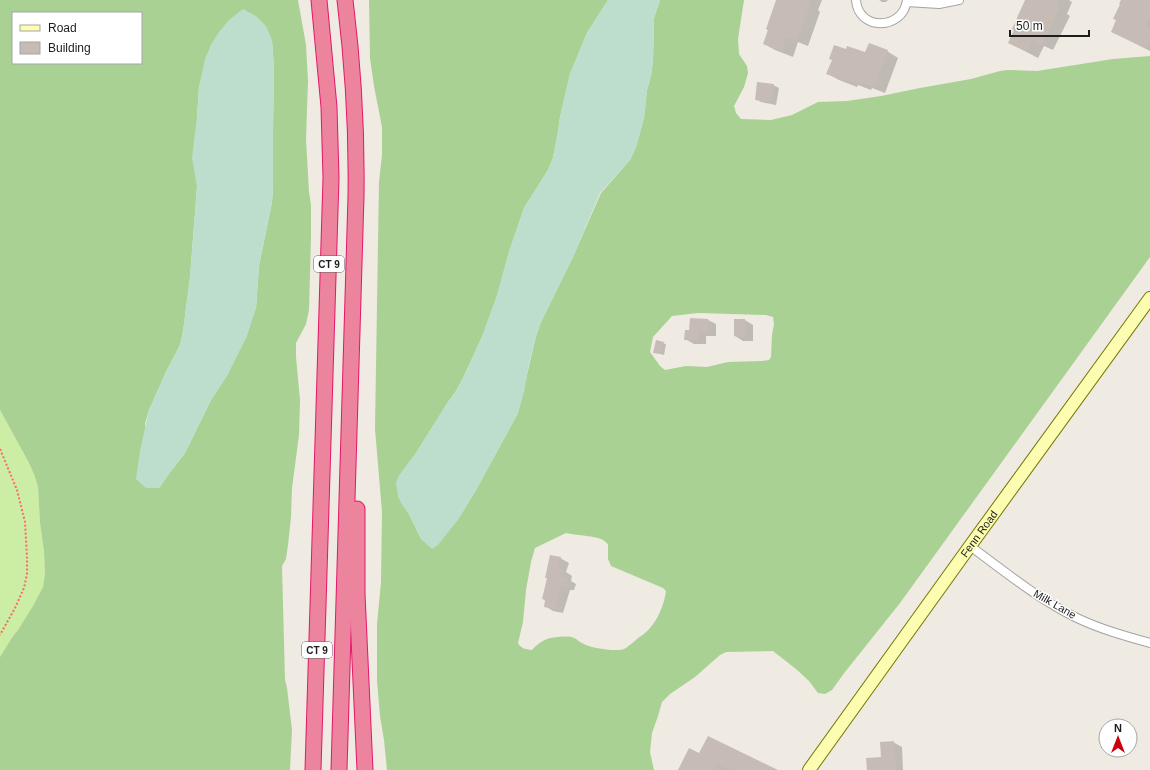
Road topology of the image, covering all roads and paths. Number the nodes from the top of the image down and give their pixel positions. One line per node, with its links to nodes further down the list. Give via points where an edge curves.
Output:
1 (319, 0): 12 (highway, CT 9, via 329,107 331,184)
2 (345, 0): 7 (highway, CT 9, via 354,94 357,164)
3 (856, 0): 5 (street, via 859,12 866,18 882,24 898,17)
4 (959, 0): 5 (street, via 939,4)
5 (907, 1)
6 (1150, 298): 9 (street, Fenn Road)
7 (351, 384): 13 (highway, CT 9); 14 (highway, via 358,444 357,594)
8 (0, 449): 10 (path, via 17,490 25,522 28,557 24,588)
9 (970, 546): 11 (street, Milk Lane, via 1038,596 1078,618 1112,632); 15 (street, Fenn Road)
10 (0, 635)
11 (1150, 643)
12 (313, 770)
13 (339, 770)
14 (365, 770)
15 (809, 770)

